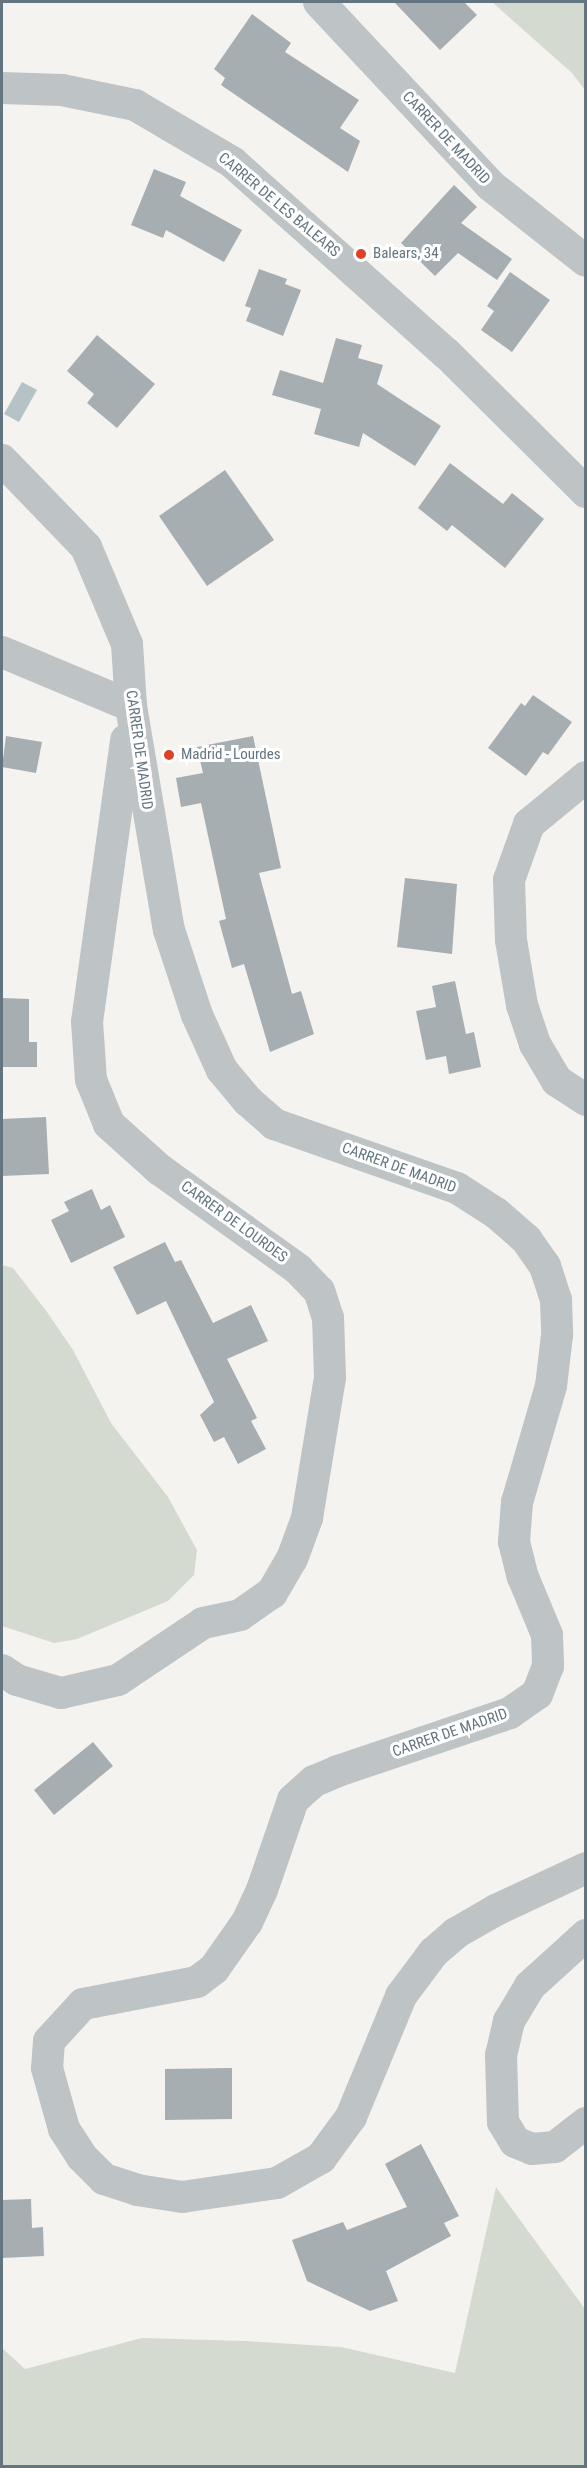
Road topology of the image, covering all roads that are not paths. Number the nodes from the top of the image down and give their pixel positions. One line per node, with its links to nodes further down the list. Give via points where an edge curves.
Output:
1 (320, 2): 3 (street, CARRER DE MADRID, via 490,185)
2 (2, 88): 5 (street, CARRER DE LES BALEARS, via 62,90 135,105 232,162 447,354)
3 (585, 261)
4 (2, 460): 7 (street, CARRER DE MADRID, via 86,547 127,644)
5 (585, 492)
6 (2, 652): 7 (street)
7 (131, 706): 10 (street, CARRER DE LOURDES, via 87,1022 91,1080 109,1124 160,1170 298,1269 319,1291 328,1318 330,1377 307,1518 292,1559 272,1593 240,1615 203,1623 118,1680 61,1693 17,1680); 11 (street, CARRER DE MADRID, via 169,930 197,1015 222,1070 274,1124 457,1188 526,1239 545,1266 556,1300 558,1335 551,1386 517,1502 514,1542 547,1635 548,1666 537,1694 510,1713 338,1771 314,1781 293,1800 262,1890 247,1922 214,1969 197,1982 83,2004 49,2041 47,2068 64,2129 82,2157 104,2179 137,2190 182,2197 278,2183 321,2158 351,2117 401,1996 434,1953 456,1933 496,1910)
8 (585, 777): 9 (street, via 529,824 515,854 509,880 511,940 522,1005 535,1044 557,1081)
9 (585, 1100)
10 (2, 1670)
11 (585, 1869)
12 (585, 1935): 13 (street, via 530,1986 509,2021 501,2055 503,2122 515,2142 532,2149 555,2146)
13 (585, 2123)

